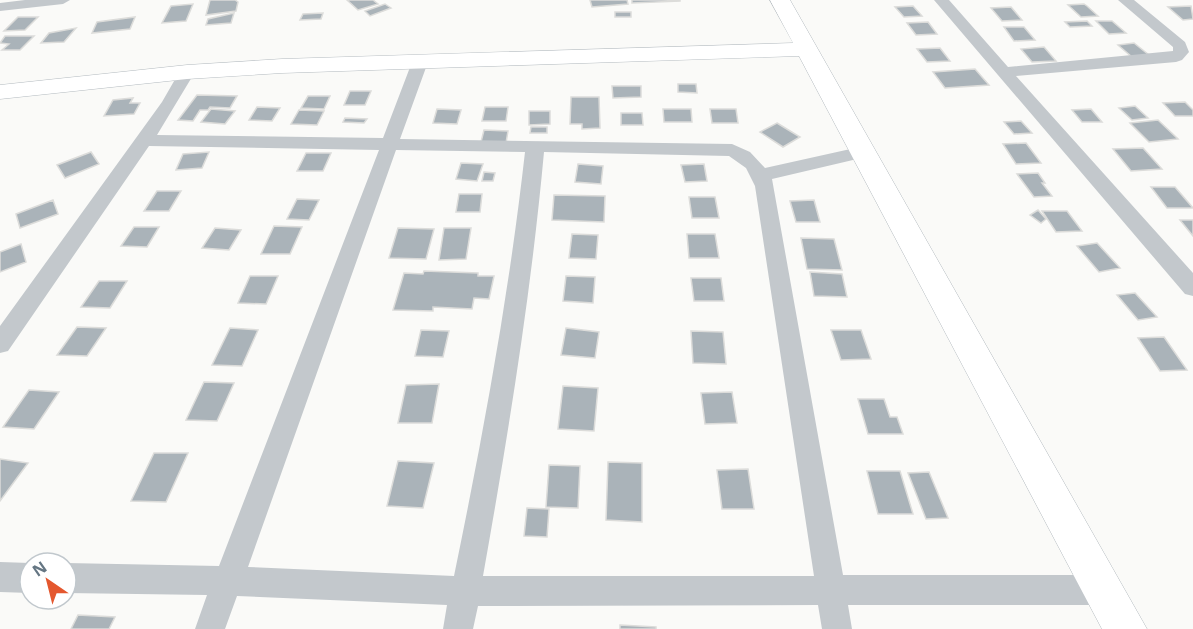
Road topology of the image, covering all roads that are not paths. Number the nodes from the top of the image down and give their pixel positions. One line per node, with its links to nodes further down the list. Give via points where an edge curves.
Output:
1 (63, 0): 4 (street)
2 (941, 0): 10 (street)
3 (1125, 0): 10 (street, via 1180,45 1181,52 1176,57)
4 (0, 6)
5 (775, 17): 6 (street); 7 (street)
6 (805, 49): 7 (street); 11 (street)
7 (737, 51): 8 (street); 11 (street, via 784,57)
8 (420, 62): 9 (street); 14 (street)
9 (187, 72): 12 (street); 13 (street)
10 (1003, 72): 18 (street)
11 (822, 79): 16 (street)
12 (0, 92)
13 (145, 140): 14 (street); 19 (street)
14 (390, 143): 15 (street); 23 (street)
15 (535, 147): 17 (street, via 732,150 747,157); 25 (street, via 523,265 500,412)
16 (864, 152): 17 (street); 24 (street)
17 (761, 174): 26 (street)
18 (1193, 288)
19 (0, 344)
20 (0, 577): 21 (street)
21 (18, 578)
22 (78, 578): 23 (street)
23 (226, 581): 25 (street); 27 (street)
24 (1104, 590): 26 (street); 30 (street)
25 (463, 591): 26 (street); 28 (street)
26 (830, 591): 29 (street)
27 (210, 629)
28 (458, 629)
29 (837, 629)
30 (1125, 629)

